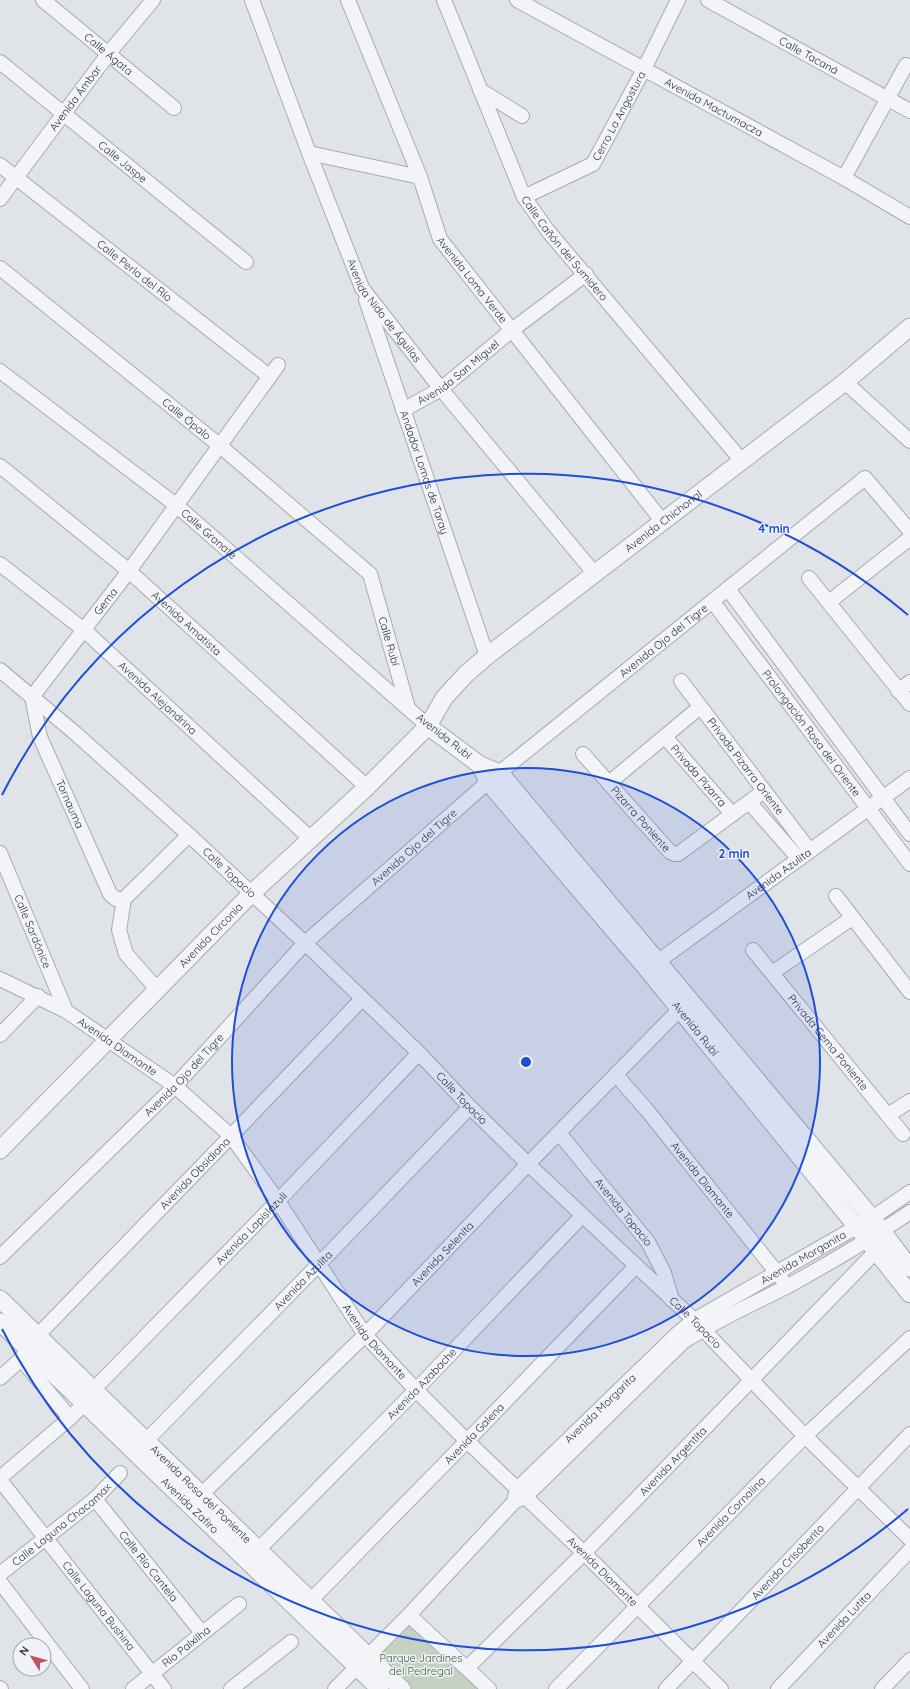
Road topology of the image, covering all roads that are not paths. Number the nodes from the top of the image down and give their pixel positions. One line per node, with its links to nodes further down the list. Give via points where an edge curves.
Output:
1 (43, 0): 9 (street, Calle Ágata)
2 (153, 0): 9 (street, Avenida Ámbar)
3 (252, 0): 19 (street, Avenida Nido de Águilas)
4 (348, 0): 21 (street, Avenida Loma Verde)
5 (444, 0): 13 (street, Calle Cañón del Sumidero)
6 (517, 0): 12 (street, Avenida Mactumacza)
7 (678, 0): 12 (street, Cerro La Angostura)
8 (708, 0): 14 (street, Calle Tacaná)
9 (110, 53): 15 (street, Calle Ágata); 17 (street, Avenida Ámbar)
10 (0, 62): 17 (street, Calle Jaspe)
11 (906, 65): 14 (street)
12 (644, 69): 23 (street, Avenida Mactumacza); 24 (street, Cerro La Angostura, via 593,164)
13 (480, 90): 18 (street); 24 (street, Calle Cañón del Sumidero)
14 (888, 98): 16 (street, Calle Tacaná); 23 (street)
15 (174, 108)
16 (910, 111)
17 (64, 113): 22 (street, Avenida Ámbar); 27 (street, Calle Jaspe)
18 (522, 116)
19 (309, 153): 21 (street); 30 (street, Avenida Nido de Águilas)
20 (0, 165): 22 (street, Calle Perla del Río)
21 (420, 177): 32 (street, Avenida Loma Verde, via 440,240)
22 (16, 178): 25 (street, Avenida Ámbar); 34 (street, Calle Perla del Río)
23 (844, 178): 26 (street, Avenida Mactumacza)
24 (524, 197): 29 (street, Calle Cañón del Sumidero, via 548,231)
25 (0, 199)
26 (910, 216)
27 (246, 262)
28 (0, 268): 39 (street, Calle Ópalo)
29 (586, 274): 32 (street, Avenida San Miguel); 40 (street, Calle Cañón del Sumidero)
30 (362, 288): 36 (street, Avenida Nido de Águilas); 37 (street, Andador Lomas de Taray)
31 (910, 327): 35 (street, Avenida Chichonal)
32 (512, 330): 36 (street, Avenida San Miguel); 43 (street, Avenida Loma Verde)
33 (0, 371): 42 (street, Calle Granate)
34 (274, 371): 39 (street, Gema)
35 (845, 382): 38 (street); 40 (street, Avenida Chichonal)
36 (440, 388): 37 (street, Avenida San Miguel); 49 (street, Avenida Nido de Águilas)
37 (404, 410): 55 (street, Andador Lomas de Taray)
38 (910, 441)
39 (219, 445): 42 (street, Gema); 48 (street, Calle Ópalo)
40 (742, 461): 43 (street, Avenida Chichonal)
41 (0, 466): 47 (street, Avenida Amatista)
42 (176, 505): 47 (street, Gema); 63 (street, Calle Granate)
43 (664, 522): 49 (street, Avenida Chichonal)
44 (910, 531): 51 (street, Avenida Ojo del Tigre, via 865,478)
45 (910, 538): 53 (street)
46 (0, 564): 54 (street, Avenida Alejandrina)
47 (129, 571): 54 (street, Gema); 70 (street, Avenida Amatista)
48 (370, 574): 63 (street, Calle Rubí)
49 (595, 574): 55 (street, Avenida Chichonal)
50 (809, 578): 53 (street)
51 (728, 590): 52 (street, Avenida Ojo del Tigre); 72 (street, Prolongación Rosa del Oriente)
52 (713, 602): 67 (street, Avenida Ojo del Tigre); 74 (street, Prolongación Rosa del Oriente)
53 (828, 602): 59 (street)
54 (84, 630): 60 (street, Gema); 78 (street, Avenida Alejandrina)
55 (487, 656): 64 (street, Avenida Chichonal, via 444,698)
56 (0, 670): 60 (street, Calle Topacio)
57 (681, 681): 62 (street, Privada Pizarra Oriente)
58 (910, 682): 59 (street)
59 (898, 691): 61 (street)
60 (32, 697): 77 (street, Calle Topacio); 84 (street, Tornauma, via 40,737 110,894 116,899)
61 (910, 704)
62 (700, 707): 65 (street); 71 (street, Privada Pizarra Oriente)
63 (408, 708): 64 (street, Avenida Rubí)
64 (428, 726): 67 (street, Avenida Rubí); 70 (street, Avenida Circonia)
65 (665, 737): 69 (street); 75 (street, Privada Pizarra)
66 (583, 754): 69 (street, Pizarra Poniente)
67 (494, 777): 86 (street, Avenida Ojo del Tigre); 88 (street, Avenida Rubí)
68 (910, 778): 72 (street, Avenida Azulita)
69 (609, 783): 75 (street, Pizarra Poniente, via 670,852 675,854)
70 (367, 787): 78 (street, Avenida Circonia)
71 (764, 791): 73 (street); 80 (street, Privada Pizarra Oriente)
72 (883, 798): 74 (street, Avenida Azulita); 76 (street, Prolongación Rosa del Oriente)
73 (749, 802): 75 (street); 80 (street, Privada Pizarra Oriente)
74 (869, 809): 80 (street, Avenida Azulita); 81 (street, Prolongación Rosa del Oriente)
75 (732, 814)
76 (910, 834)
77 (189, 835): 82 (street, Calle Topacio); 84 (street)
78 (310, 838): 82 (street, Avenida Circonia)
79 (0, 853): 96 (street, Calle Sardónice)
80 (804, 855): 88 (street, Avenida Azulita)
81 (910, 864)
82 (252, 893): 86 (street, Calle Topacio); 91 (street, Avenida Circonia)
83 (836, 896): 85 (street)
84 (124, 899): 91 (street, via 119,930 126,954)
85 (852, 918): 89 (street); 92 (street)
86 (305, 943): 94 (street, Calle Topacio); 101 (street, Avenida Ojo del Tigre)
87 (754, 950): 89 (street, Privada Gema Poniente)
88 (653, 966): 95 (street, Avenida Rubí); 104 (street, Avenida Rubí)
89 (772, 973): 105 (street, Privada Gema Poniente)
90 (0, 979): 93 (street, Avenida Diamante)
91 (157, 989): 98 (street, Avenida Circonia)
92 (910, 992)
93 (38, 996): 96 (street, Avenida Diamante); 97 (street)
94 (362, 999): 99 (street, Calle Topacio); 108 (street, Avenida Obsidiana)
95 (680, 1009): 100 (street, Avenida Selenita); 104 (street, Avenida Rubí)
96 (66, 1011): 98 (street, Avenida Diamante)
97 (0, 1035)
98 (108, 1041): 101 (street, Avenida Diamante); 109 (street, Avenida Circonia)
99 (419, 1053): 103 (street, Calle Topacio); 112 (street, Avenida Lapislázuli)
100 (616, 1075): 106 (street, Avenida Selenita); 122 (street, Avenida Diamante)
101 (175, 1086): 108 (street, Avenida Diamante); 118 (street, Avenida Ojo del Tigre)
102 (910, 1101): 105 (street)
103 (470, 1107): 110 (street, Calle Topacio); 119 (street, Avenida Azulita)
104 (769, 1107): 115 (street, Avenida Rubí); 116 (street, Avenida Rubí)
105 (888, 1115): 107 (street, Privada Gema Poniente)
106 (559, 1133): 110 (street, Avenida Selenita); 126 (street, Avenida Topacio, via 648,1242 664,1272)
107 (903, 1134)
108 (231, 1136): 112 (street, Avenida Diamante); 131 (street, Avenida Obsidiana)
109 (0, 1150)
110 (528, 1164): 114 (street, Calle Topacio); 129 (street, Avenida Selenita)
111 (910, 1192): 116 (street, Avenida Morganita)
112 (278, 1201): 119 (street, Avenida Diamante); 135 (street, Avenida Lapislázuli)
113 (910, 1212): 116 (street, Avenida Morganita)
114 (582, 1216): 120 (street, Calle Topacio); 134 (street, Avenida Azabache)
115 (857, 1227): 116 (street, Avenida Morganita); 117 (street, Avenida Rubí); 122 (street, Avenida Morganita)
116 (880, 1229): 117 (street, Avenida Morganita); 121 (street, Avenida Rubí)
117 (871, 1246): 123 (street, Avenida Morganita); 124 (street, Avenida Rubí); 133 (street, Avenida Argentita)
118 (0, 1257)
119 (318, 1265): 129 (street, Avenida Diamante); 140 (street, Avenida Azulita)
120 (636, 1266): 126 (street, Calle Topacio); 139 (street, Avenida Galena)
121 (910, 1268)
122 (776, 1272): 123 (street, Avenida Diamante); 128 (street, Avenida Morganita)
123 (787, 1286): 128 (street, Avenida Morganita)
124 (910, 1294)
125 (0, 1299): 131 (street)
126 (672, 1300): 128 (street, Calle Topacio)
127 (0, 1322): 131 (street, Avenida Zafiro)
128 (698, 1325): 133 (street, Calle Topacio); 145 (street, Avenida Morgarita)
129 (365, 1336): 134 (street, Avenida Diamante); 144 (street, Avenida Selenita)
130 (910, 1338): 138 (street, Avenida Cornalina)
131 (29, 1347): 132 (street, Avenida Obsidiana); 135 (street, Avenida Zafiro); 136 (street)
132 (0, 1378)
133 (750, 1380): 138 (street, Calle Topacio); 151 (street, Avenida Argentita)
134 (416, 1390): 139 (street, Avenida Diamante); 149 (street, Avenida Azabache)
135 (89, 1397): 136 (street, Avenida Lapislázuli); 140 (street, Avenida Zafiro)
136 (70, 1418): 142 (street, Avenida Lapislázuli)
137 (910, 1434): 143 (street, Avenida Crisoberito)
138 (806, 1436): 143 (street, Calle Topacio); 156 (street, Avenida Cornalina)
139 (467, 1442): 145 (street, Avenida Diamante); 154 (street, Avenida Galena)
140 (141, 1446): 144 (street, Avenida Rosa del Poniente); 161 (street, Avenida Zafiro)
141 (120, 1473): 146 (street, Calle Laguna Chacamax)
142 (0, 1479): 147 (street, Calle Laguna Bushina)
143 (857, 1488): 148 (street, Calle Topacio); 162 (street, Avenida Crisoberito)
144 (202, 1494): 149 (street, Avenida Rosa del Poniente)
145 (519, 1496): 151 (street, Avenida Diamante); 157 (street, Avenida Morgarita)
146 (95, 1499): 147 (street, Calle Laguna Chacamax); 158 (street, Calle Río Cantela)
147 (46, 1538): 152 (street, Calle Laguna Chacamax); 164 (street, Calle Laguna Bushina)
148 (910, 1539)
149 (259, 1549): 154 (street, Avenida Rosa del Poniente)
150 (910, 1550): 176 (street, Avenida Lutita)
151 (584, 1553): 156 (street, Avenida Diamante); 163 (street, Avenida Argentita)
152 (0, 1574)
153 (0, 1582): 165 (street)
154 (311, 1600): 161 (street, Avenida Rosa del Poniente)
155 (239, 1604): 158 (street, Río Palxilha)
156 (638, 1607): 162 (street, Avenida Diamante); 173 (street, Avenida Cornalina)
157 (410, 1615): 161 (street, Avenida Morgarita); 163 (street)
158 (202, 1633): 164 (street, Río Palxilha)
159 (291, 1642): 168 (street)
160 (910, 1660): 177 (street)
161 (363, 1662): 169 (street, Avenida Morgarita); 170 (street, Avenida Zafiro); 171 (street, Avenida Rosa del Poniente)
162 (692, 1662): 174 (street, Avenida Crisoberito); 175 (street, Avenida Diamante)
163 (467, 1668): 172 (street)
164 (151, 1674): 166 (street, Río Palxilha); 167 (street, Calle Laguna Bushina)
165 (82, 1689)
166 (132, 1689)
167 (164, 1689)
168 (231, 1689)
169 (335, 1689)
170 (380, 1689)
171 (402, 1689)
172 (489, 1689)
173 (556, 1689)
174 (666, 1689)
175 (721, 1689)
176 (778, 1689)
177 (882, 1689)

